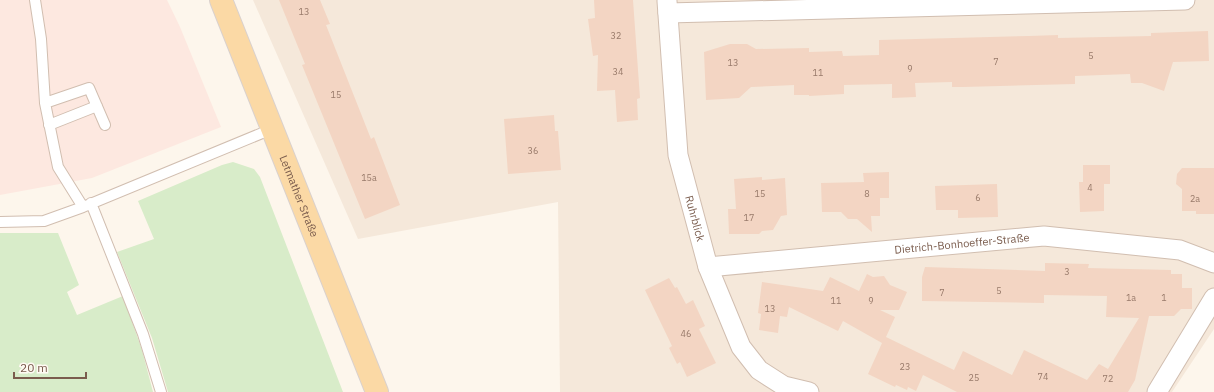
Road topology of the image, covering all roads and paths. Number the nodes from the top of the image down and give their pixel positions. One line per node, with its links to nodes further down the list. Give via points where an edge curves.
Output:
1 (35, 0): 5 (lane, via 41,39)
2 (221, 0): 9 (main road, Letmather Straße)
3 (1185, 0): 4 (street)
4 (668, 7): 13 (street, Ruhrblick, via 678,155)
5 (45, 103): 6 (lane, via 88,88); 7 (lane)
6 (97, 106): 7 (lane); 8 (lane)
7 (49, 125): 10 (lane, via 58,167)
8 (105, 125)
9 (272, 129): 10 (lane); 16 (main road, Letmather Straße)
10 (87, 205): 11 (lane, via 44,220); 15 (lane, via 143,334)
11 (0, 222)
12 (1214, 263): 13 (street, Dietrich-Bonhoeffer-Straße, via 1180,250 1044,236)
13 (708, 267): 17 (street, Ruhrblick, via 741,347 759,370 784,386)
14 (1214, 298): 18 (street)
15 (161, 392)
16 (377, 392)
17 (809, 392)
18 (1157, 392)

